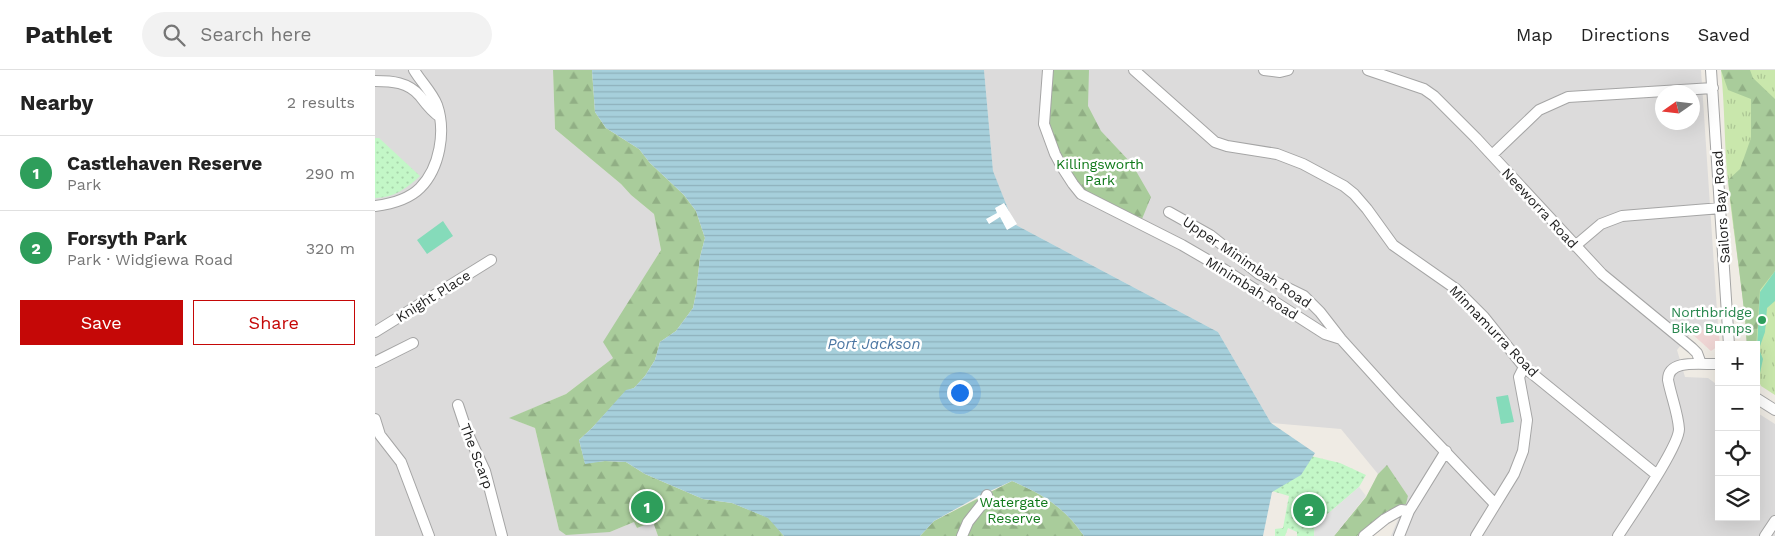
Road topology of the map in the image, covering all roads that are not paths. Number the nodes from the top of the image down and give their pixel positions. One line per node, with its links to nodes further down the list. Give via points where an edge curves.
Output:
1 (414, 70): 10 (street, via 433,98)
2 (1048, 70): 18 (street, Minimbah Road, via 1044,124 1055,154 1081,194 1182,245 1325,334)
3 (1134, 70): 24 (street, Minnamurra Road, via 1215,142 1277,154 1344,186 1367,209 1393,246 1456,289)
4 (1264, 70): 5 (street)
5 (1288, 70)
6 (1368, 70): 11 (street, Neeworra Road, via 1424,89)
7 (1711, 70): 9 (street, Sailors Bay Road)
8 (375, 81): 10 (street, via 397,82 411,88)
9 (1713, 88): 11 (street, via 1568,97 1539,110); 13 (street, Sailors Bay Road)
10 (440, 117): 12 (street, via 441,139 431,174 406,198)
11 (1491, 155): 15 (street, Neeworra Road)
12 (375, 206)
13 (1721, 208): 15 (street, via 1622,216 1601,224); 19 (street, Sailors Bay Road)
14 (1169, 212): 18 (street, Upper Minimbah Road, via 1210,235 1259,274 1304,296)
15 (1575, 246): 22 (street, Neeworra Road, via 1602,274 1692,348)
16 (491, 260): 17 (street, Knight Place)
17 (375, 332)
18 (1341, 339): 29 (street, Minimbah Road)
19 (1729, 341)
20 (413, 343): 21 (street)
21 (375, 362)
22 (1701, 364): 23 (street); 30 (street, via 1681,365 1669,373 1678,434)
23 (1715, 364)
24 (1524, 367): 30 (street, Minnamurra Road); 32 (street, via 1519,377 1527,420 1523,452 1514,474)
25 (1760, 401): 27 (street)
26 (457, 404): 36 (street, The Scarp, via 485,471)
27 (1775, 410)
28 (375, 419): 35 (street, via 380,435 401,462)
29 (1446, 451): 32 (street, Minimbah Road); 33 (street)
30 (1657, 475): 41 (street)
31 (987, 495): 37 (street)
32 (1495, 504): 40 (street)
33 (1409, 511): 38 (street, via 1401,510 1385,518); 39 (street)
34 (1775, 521): 42 (street)
35 (429, 536)
36 (502, 536)
37 (962, 536)
38 (1364, 536)
39 (1399, 536)
40 (1476, 536)
41 (1618, 536)
42 (1765, 536)

